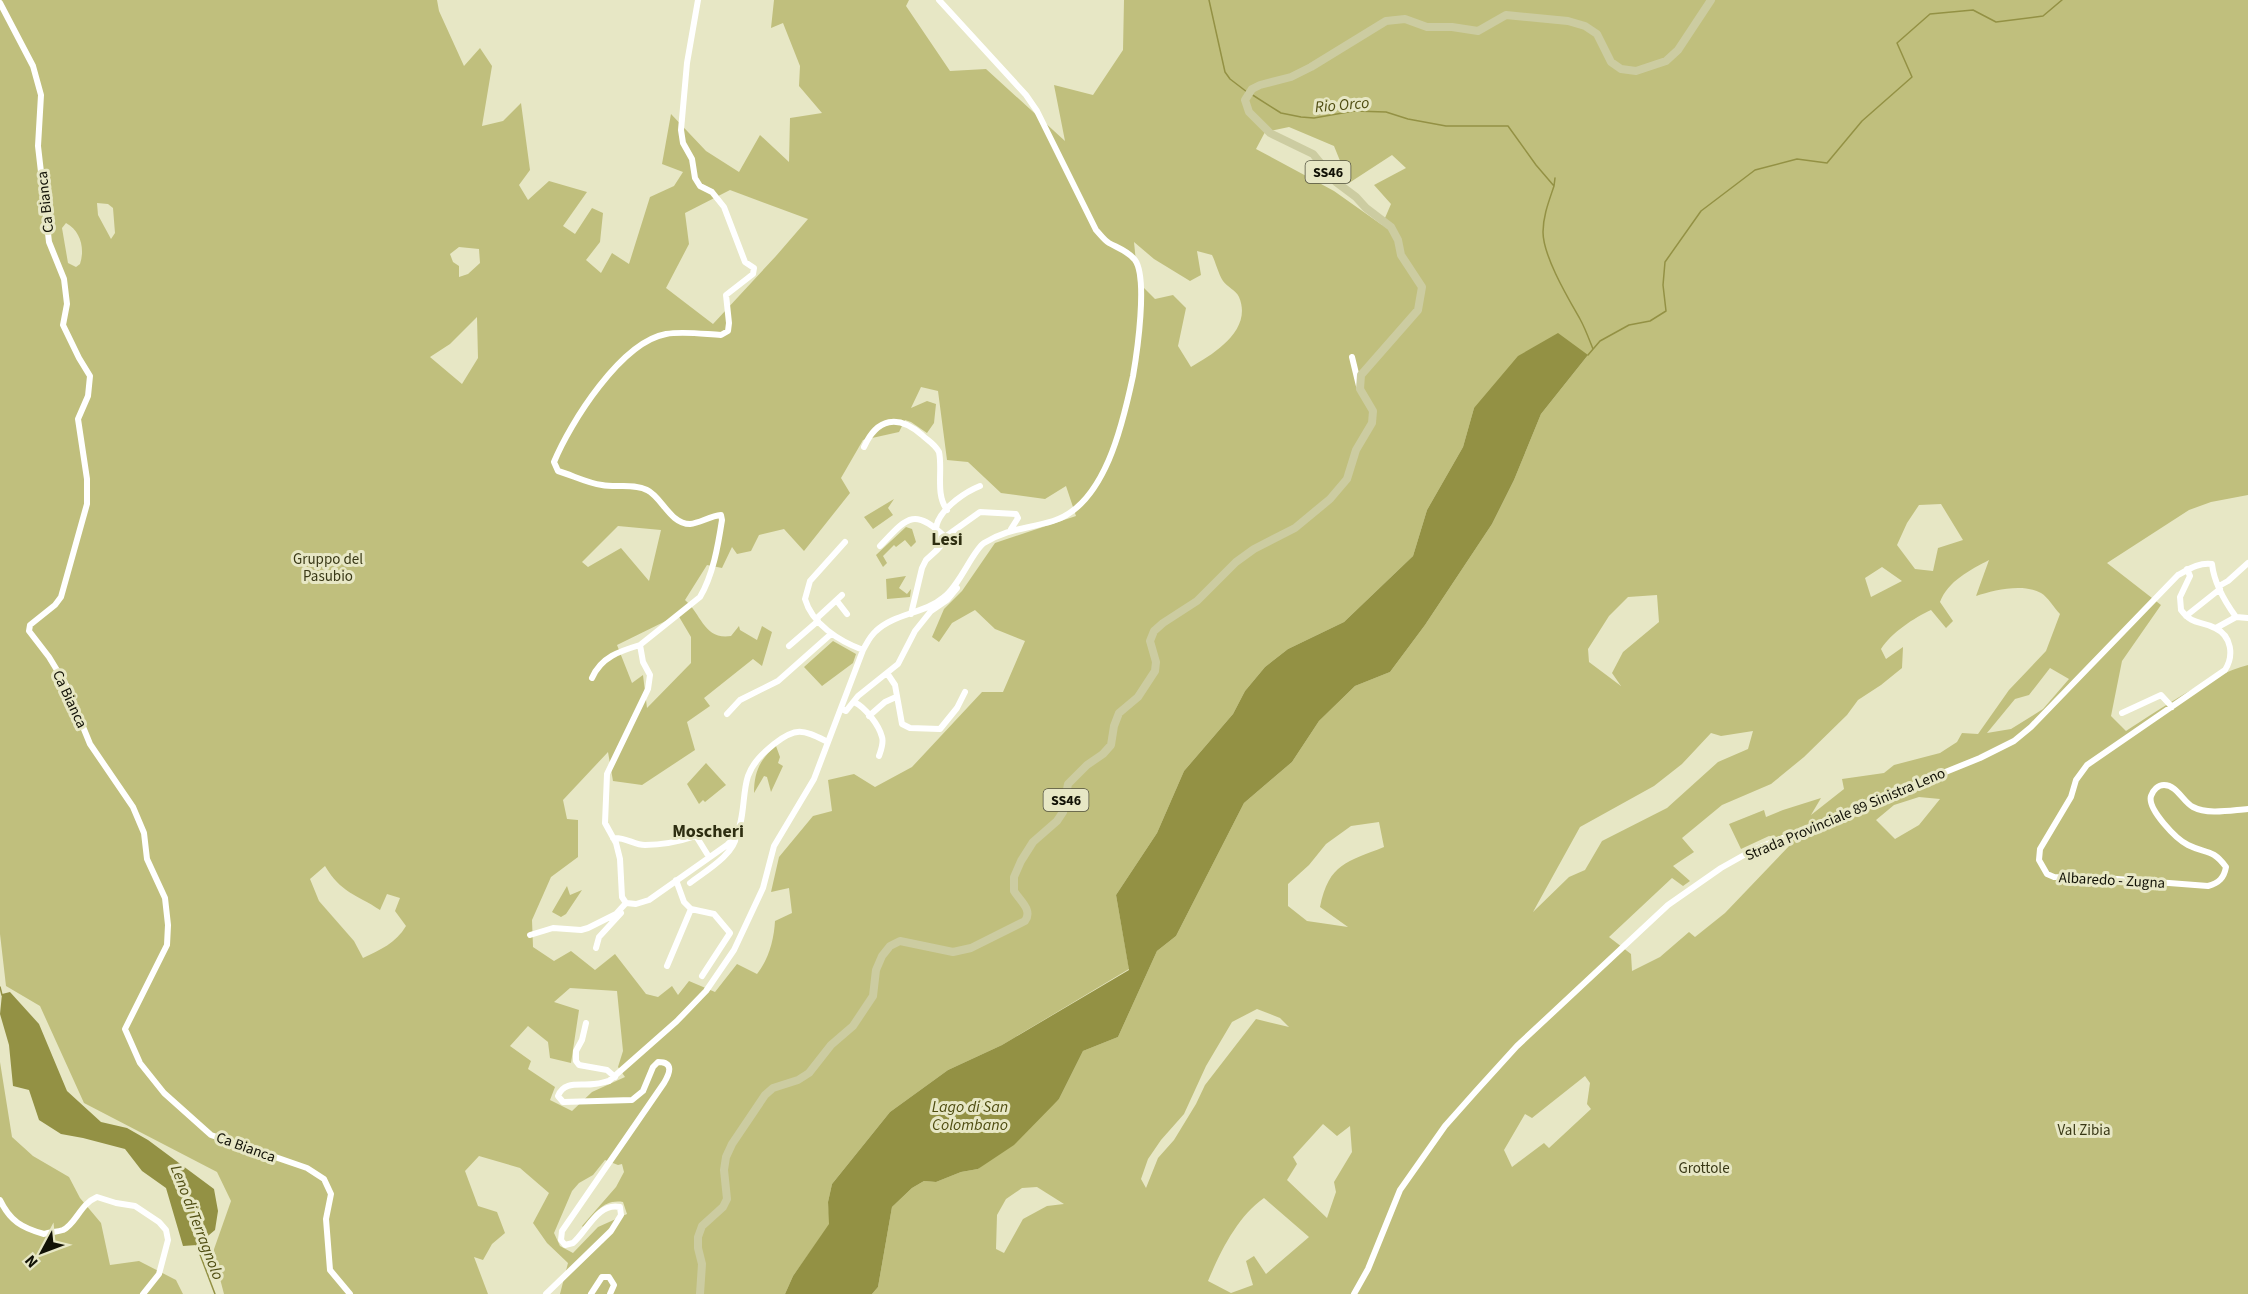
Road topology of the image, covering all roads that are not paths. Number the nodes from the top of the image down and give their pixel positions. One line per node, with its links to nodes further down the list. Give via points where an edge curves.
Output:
1 (698, 0): 30 (street, via 687,63 683,143 700,186 712,192 724,207 745,262 754,268 753,274 726,295 728,331 665,334 650,340 616,366 582,411 554,462 558,471 600,485 650,491 671,515 690,524 721,515 719,540 706,587 699,598)
2 (939, 0): 11 (street, via 1026,95 1096,230 1106,241 1128,253 1140,271 1140,326 1127,404 1102,476 1082,502 1063,517)
3 (1711, 0): 6 (main road, SS46, via 1678,50 1665,61 1636,71 1621,69 1611,62 1598,34 1568,21 1506,15 1478,31 1427,27 1405,19 1386,21 1311,67 1252,89 1245,100 1249,112 1270,133 1313,154 1336,182 1391,227 1401,255 1422,288 1418,310 1361,375)
4 (0, 3): 61 (street, Ca Bianca, via 33,66 41,95 38,146 49,242 64,279 67,304 63,325 90,376 88,396 78,419 87,504 61,597 30,625 29,631 66,685 90,744 133,807 144,833 147,859 165,898 167,945 125,1029 140,1063 164,1093 211,1135 307,1168 324,1179 331,1194 326,1219 330,1270)
5 (1352, 357): 6 (street)
6 (1360, 389): 65 (main road, SS46, via 1373,411 1372,423 1340,489 1295,528 1236,562 1197,601 1154,631 1150,641 1155,671 1138,698 1119,713 1111,745 1068,784 1063,812 1033,842 1021,861 1014,877 1014,891 1028,909 1022,924 971,948 952,952 900,941 890,946 876,970 873,996 853,1026 831,1045 809,1073 765,1095 726,1157 727,1198 702,1226 698,1237 702,1264)
7 (864, 447): 9 (street, via 870,435 883,424 908,423 915,427 939,452 941,496)
8 (980, 486): 9 (street)
9 (947, 510): 10 (street)
10 (936, 529): 12 (street); 14 (street, via 921,519 911,519); 15 (street)
11 (1010, 530): 12 (street, via 1018,518 1016,514 980,512); 18 (street, via 982,544)
12 (945, 537): 15 (street)
13 (845, 542): 27 (street, via 805,592 806,605)
14 (880, 546)
15 (937, 550): 23 (street, via 922,568)
16 (2248, 563): 19 (street)
17 (2187, 570): 19 (street, via 2212,564); 24 (street, via 2190,576 2179,603); 66 (street, Strada Provinciale 89 Sinistra Leno, via 2014,741 1753,850 1668,905 1517,1046 1445,1126 1400,1190)
18 (961, 579): 23 (street, via 944,597); 33 (street, via 954,594 931,611 915,631 902,658)
19 (2219, 588): 24 (street); 25 (street)
20 (842, 595): 21 (street)
21 (837, 602): 22 (street); 27 (street)
22 (846, 614)
23 (910, 614): 32 (street, via 881,627)
24 (2186, 616): 28 (street, via 2194,623)
25 (2236, 616): 26 (street); 28 (street)
26 (2248, 618)
27 (817, 620): 29 (street); 31 (street)
28 (2216, 628): 38 (street, Albaredo - Zugna, via 2230,644 2228,664)
29 (831, 634): 32 (street); 41 (street, via 778,681 740,700)
30 (640, 645): 34 (street, via 602,662); 47 (street, via 650,675 648,689 607,774 605,823)
31 (789, 646)
32 (863, 650): 39 (street)
33 (887, 673): 36 (street, via 895,685); 37 (street)
34 (592, 678)
35 (965, 692): 36 (street, via 957,708 936,730 902,724)
36 (896, 697): 42 (street)
37 (854, 702): 39 (street, via 846,711); 42 (street)
38 (2172, 707): 40 (street, via 2161,695); 45 (street, Albaredo - Zugna, via 2087,765 2040,849 2039,860 2047,874 2217,884 2225,875 2222,861 2208,850 2187,844 2167,827 2151,807 2150,797 2164,785 2199,809)
39 (842, 709): 43 (street)
40 (2122, 713)
41 (727, 714)
42 (869, 716): 44 (street, via 883,739)
43 (828, 742): 46 (street, via 797,730 763,753 748,776); 58 (street, via 814,779 774,846 763,888 734,950 706,991 677,1022)
44 (879, 756)
45 (2248, 809)
46 (736, 836): 48 (street); 50 (street, via 729,852)
47 (613, 838): 48 (street, via 624,837 643,845 670,845 696,836); 51 (street, via 620,859)
48 (710, 856): 49 (street)
49 (676, 880): 51 (street, via 649,900); 52 (street, via 684,902)
50 (690, 883)
51 (625, 905): 53 (street, via 588,928 553,928); 54 (street, via 599,937)
52 (691, 909): 55 (street); 56 (street, via 714,915 730,933)
53 (530, 935)
54 (596, 948)
55 (667, 966)
56 (702, 976)
57 (586, 1023): 58 (street, via 576,1061 579,1065 607,1070)
58 (615, 1077): 62 (street, via 596,1084 567,1085 558,1096 570,1104 632,1100 642,1091 658,1062 670,1068 664,1083 562,1232 561,1240 565,1245 573,1243 604,1208 620,1207 621,1215 611,1231)
59 (0, 1200): 60 (street, via 8,1216 29,1230 44,1234 63,1230 82,1207 97,1197 135,1206 146,1213 166,1230 168,1240 159,1274)
60 (143, 1294)
61 (350, 1294)
62 (546, 1294)
63 (591, 1294): 64 (street, via 602,1277 609,1276 614,1285)
64 (610, 1294)
65 (700, 1294)
66 (1354, 1294)

